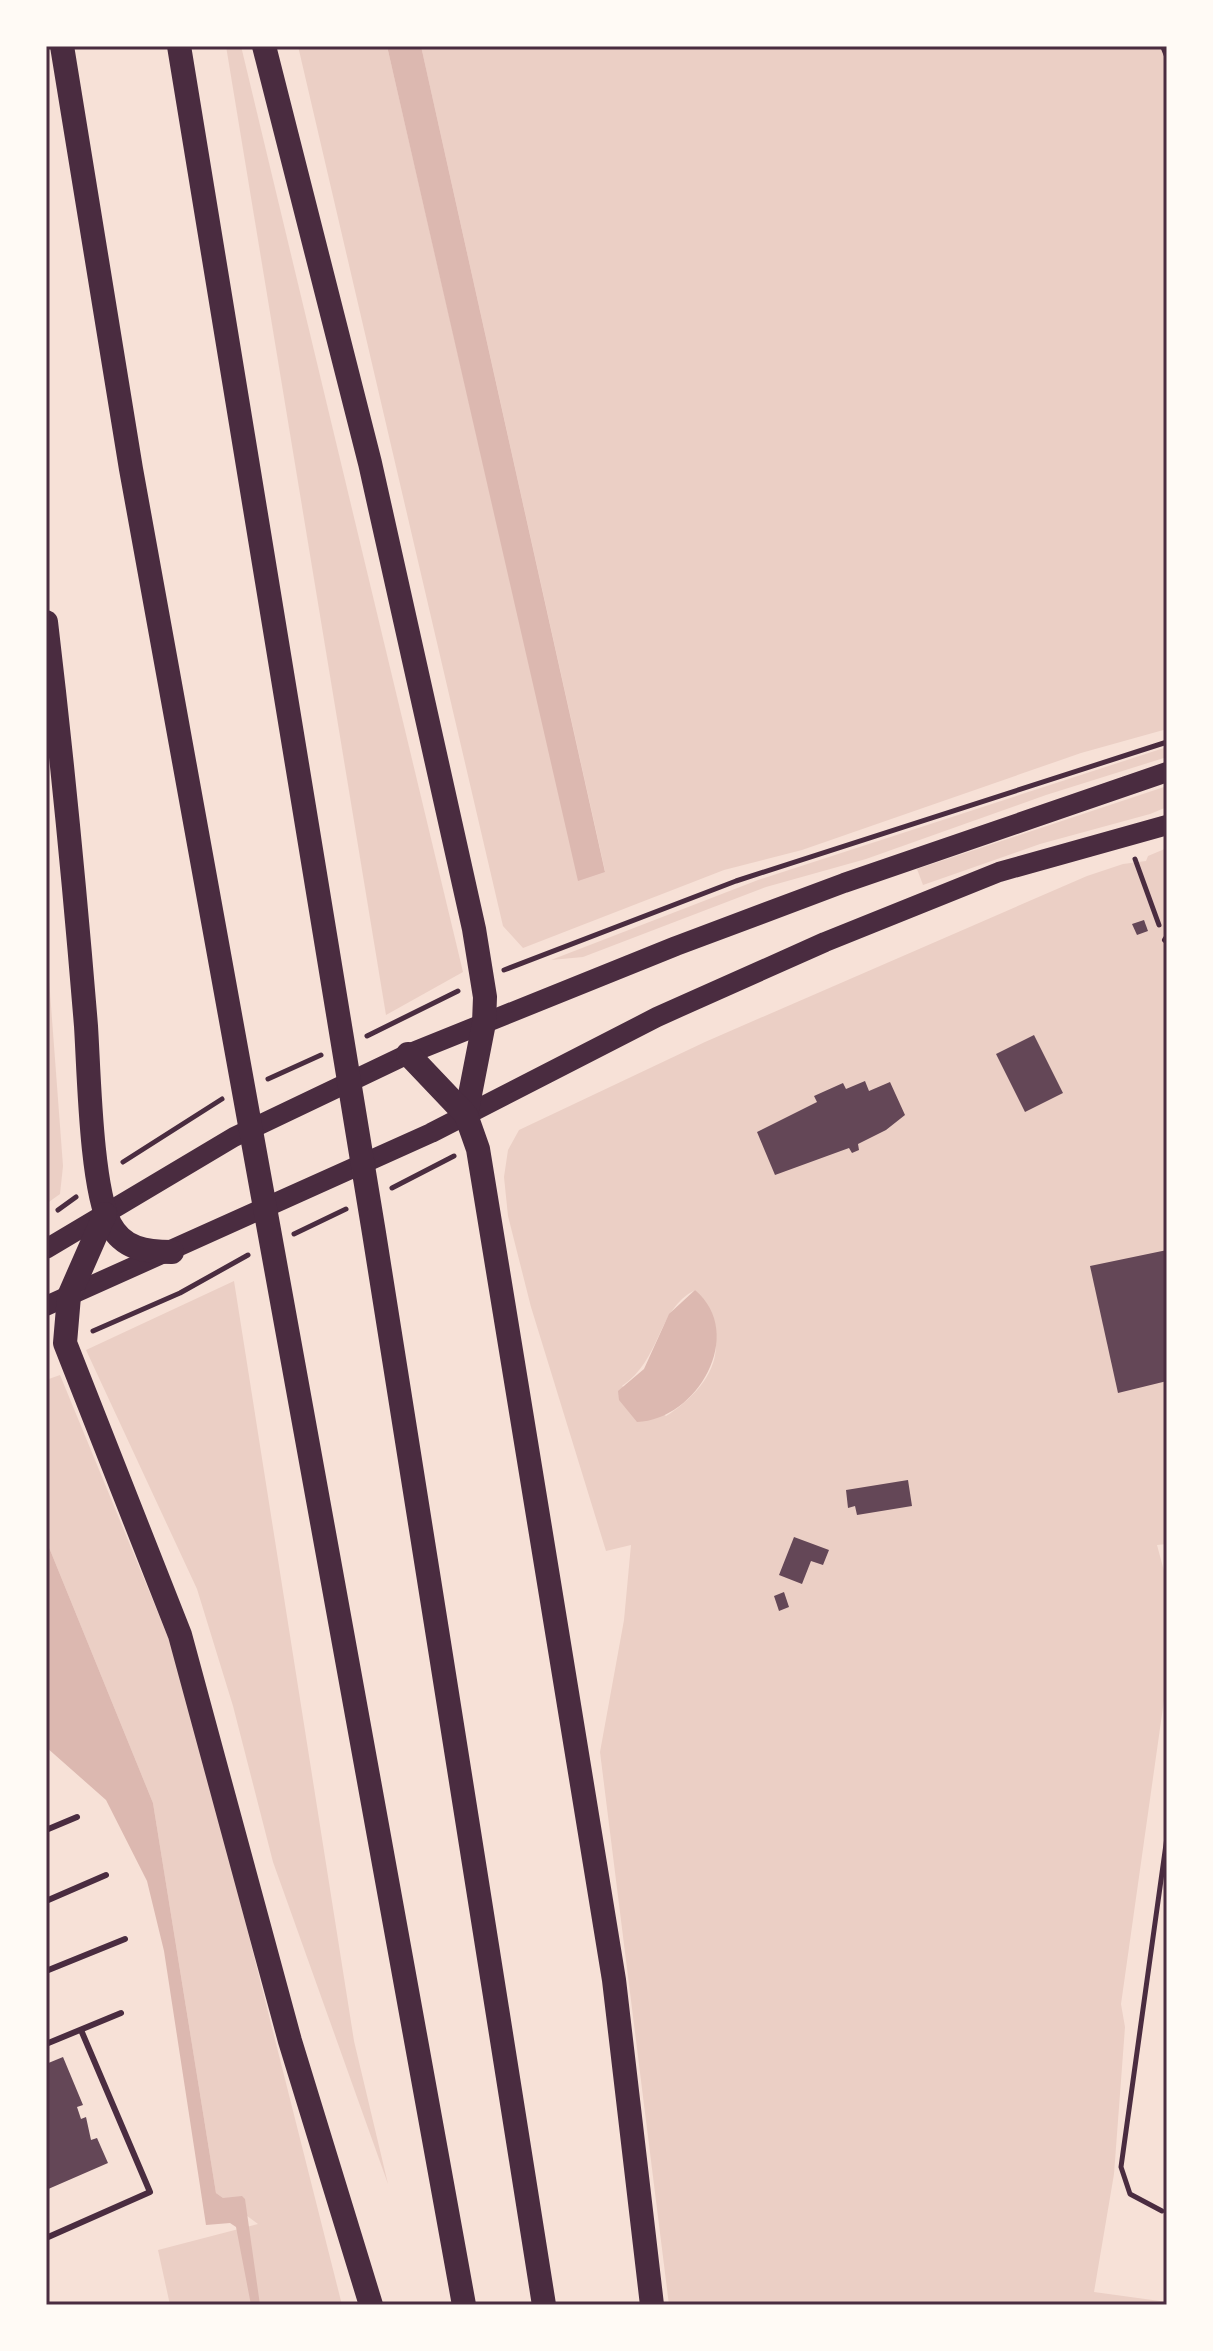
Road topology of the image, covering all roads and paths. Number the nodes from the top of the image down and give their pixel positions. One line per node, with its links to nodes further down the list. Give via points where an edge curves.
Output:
1 (62, 46): 41 (highway, via 131,469)
2 (179, 46): 42 (highway)
3 (264, 46): 13 (highway, via 429,717 474,929)
4 (1163, 46): 5 (lane)
5 (1167, 56)
6 (46, 622): 19 (highway)
7 (1167, 742): 9 (path)
8 (1167, 772): 13 (main road, via 830,888)
9 (970, 806)
10 (1167, 825): 15 (main road, via 999,872 825,942 657,1017)
11 (1133, 855): 12 (path)
12 (1166, 938)
13 (484, 1023): 14 (main road); 15 (highway)
14 (408, 1054): 15 (highway); 19 (main road, via 283,1111)
15 (466, 1115): 16 (highway); 23 (main road)
16 (476, 1141): 17 (path); 43 (highway, via 614,1980)
17 (382, 1193)
18 (355, 1205): 20 (path)
19 (105, 1214): 21 (main road); 23 (highway, via 133,1247); 24 (highway)
20 (287, 1237)
21 (46, 1249)
22 (261, 1249): 27 (path, via 180,1293)
23 (172, 1252): 24 (main road)
24 (69, 1296): 25 (main road); 27 (highway)
25 (46, 1306)
26 (46, 1319): 27 (highway)
27 (65, 1343): 40 (highway, via 180,1635 290,2041)
28 (77, 1817): 29 (lane)
29 (46, 1830)
30 (1167, 1837): 38 (path, via 1121,2167 1130,2194)
31 (106, 1875): 32 (lane)
32 (46, 1901)
33 (125, 1939): 34 (lane)
34 (46, 1971)
35 (121, 2013): 36 (lane)
36 (81, 2030): 37 (lane); 39 (lane, via 150,2192)
37 (46, 2044)
38 (1162, 2211)
39 (46, 2238)
40 (371, 2305)
41 (464, 2305)
42 (544, 2305)
43 (652, 2305)

